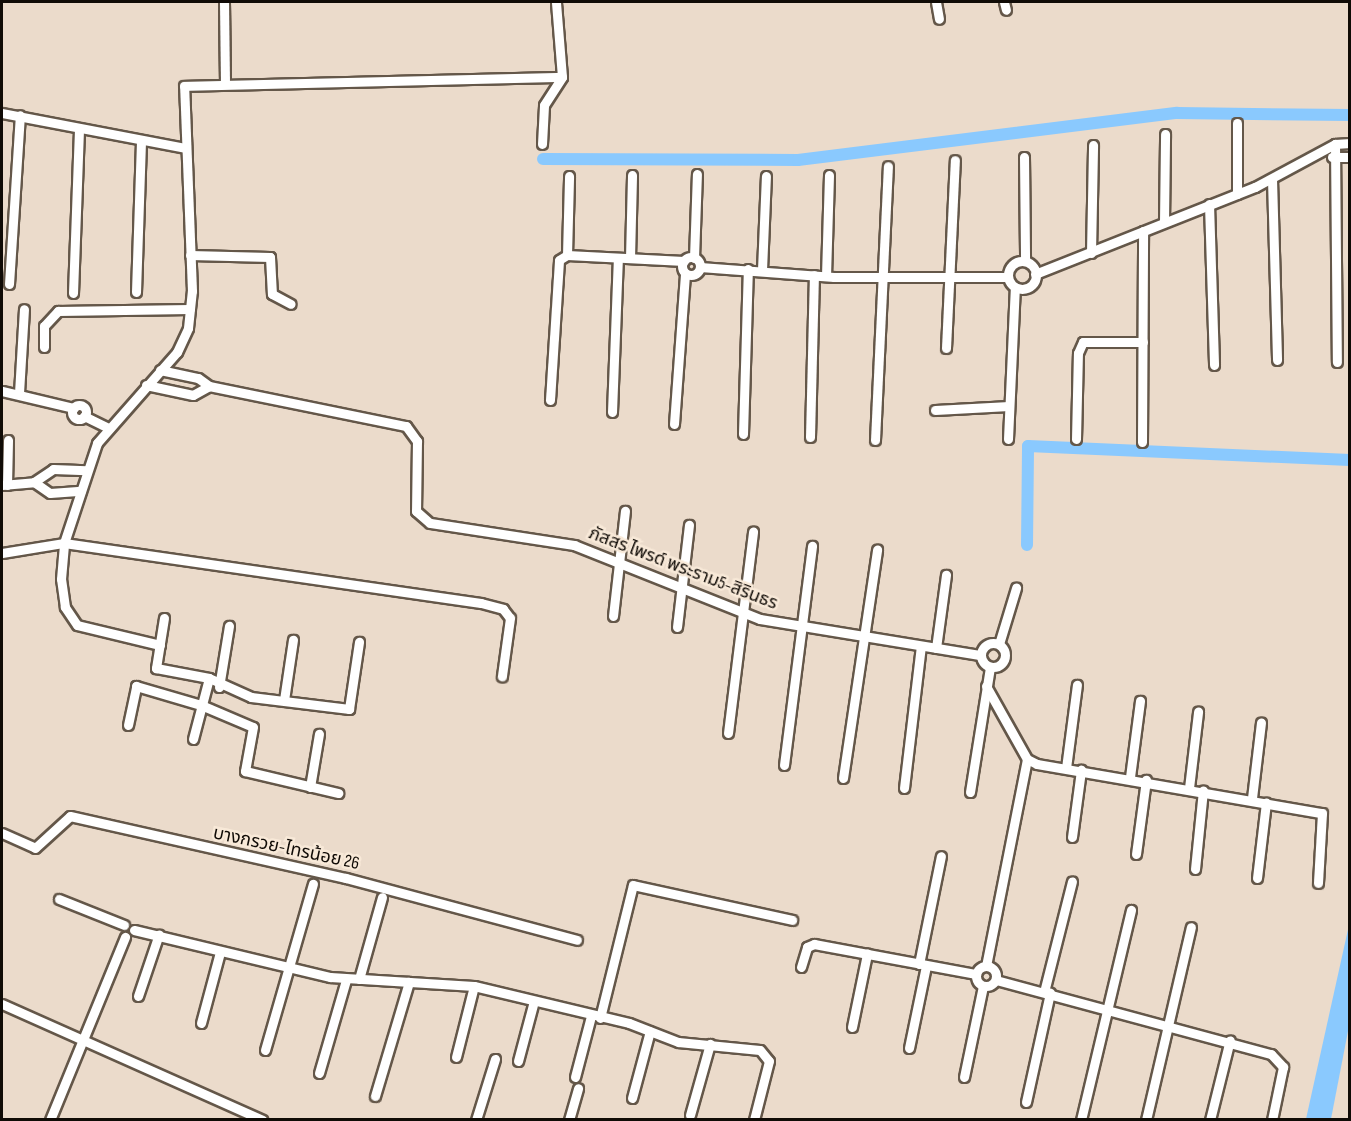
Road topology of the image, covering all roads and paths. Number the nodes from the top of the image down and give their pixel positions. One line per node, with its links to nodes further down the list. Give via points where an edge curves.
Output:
1 (224, 2): 6 (street)
2 (556, 2): 5 (street)
3 (936, 2): 4 (street)
4 (939, 20)
5 (562, 77): 6 (street); 14 (street, via 544,105)
6 (225, 84): 17 (street, via 184,86)
7 (2, 113): 8 (street)
8 (20, 115): 10 (street); 54 (street)
9 (1237, 123): 32 (street)
10 (79, 131): 12 (street); 57 (street)
11 (1165, 134): 34 (street)
12 (141, 142): 17 (street); 56 (street)
13 (1350, 143): 15 (street)
14 (542, 144)
15 (1335, 144): 18 (street); 20 (street)
16 (1093, 145): 36 (street)
17 (186, 148): 37 (street)
18 (1320, 156): 20 (street); 29 (street)
19 (1024, 157): 43 (street)
20 (1336, 157): 21 (street); 30 (street)
21 (1350, 157)
22 (955, 160): 52 (street)
23 (888, 166): 51 (street)
24 (697, 174): 41 (street)
25 (632, 175): 40 (street)
26 (830, 175): 50 (street)
27 (569, 176): 38 (street)
28 (766, 176): 46 (street)
29 (1272, 178): 32 (street); 66 (street)
30 (1338, 185): 31 (street); 62 (street)
31 (1350, 185)
32 (1237, 194): 33 (street)
33 (1209, 204): 34 (street); 68 (street)
34 (1164, 222): 35 (street)
35 (1143, 231): 36 (street); 63 (street)
36 (1092, 253): 49 (street)
37 (190, 255): 58 (street, via 270,256 272,294); 60 (street)
38 (567, 255): 39 (street); 74 (street, via 556,267)
39 (618, 258): 40 (street); 77 (street)
40 (630, 258): 42 (street)
41 (694, 258): 42 (street); 44 (street)
42 (684, 261): 47 (street)
43 (1024, 261): 49 (street); 53 (street, via 1012,265)
44 (700, 267): 45 (street); 47 (street, via 692,275)
45 (748, 269): 46 (street); 80 (street)
46 (762, 270): 48 (street)
47 (685, 273): 78 (street)
48 (814, 274): 50 (street); 81 (street)
49 (1035, 274): 55 (street, via 1029,287)
50 (826, 276): 51 (street)
51 (883, 276): 52 (street); 85 (street)
52 (949, 277): 53 (street); 65 (street)
53 (1008, 278): 55 (street)
54 (9, 284)
55 (1015, 287): 75 (street)
56 (136, 292)
57 (73, 293)
58 (291, 304)
59 (24, 309): 73 (street)
60 (190, 309): 64 (street, via 58,311 44,326); 69 (street, via 177,352)
61 (1350, 325): 62 (street)
62 (1338, 326): 67 (street)
63 (1143, 342): 83 (street, via 1083,342 1078,352); 86 (street)
64 (44, 348)
65 (946, 348)
66 (1277, 360)
67 (1337, 362)
68 (1214, 365)
69 (160, 370): 70 (street); 71 (street, via 198,378)
70 (146, 384): 71 (street, via 193,395); 79 (street)
71 (208, 386): 98 (street, ภัสสร ไพรด์ พระราม5-สิรินธร, via 406,426 417,441 415,503 421,519 574,545)
72 (2, 391): 73 (street)
73 (19, 393): 79 (street, via 74,408 83,406 84,416)
74 (550, 400)
75 (1009, 406): 76 (street); 82 (street)
76 (935, 410)
77 (612, 412)
78 (674, 424)
79 (107, 427): 87 (street)
80 (743, 434)
81 (810, 437)
82 (1008, 439)
83 (1076, 439)
84 (8, 440): 89 (street)
85 (875, 440)
86 (1142, 441)
87 (86, 470): 88 (street, via 53,469); 90 (street)
88 (34, 482): 89 (street); 90 (street, via 50,493)
89 (4, 485)
90 (81, 491): 94 (street)
91 (625, 510): 98 (street)
92 (689, 525): 100 (street)
93 (753, 532): 102 (street)
94 (64, 543): 97 (street); 112 (street, via 61,579 65,607 77,625); 117 (street, via 359,583 503,609 510,628)
95 (812, 546): 107 (street)
96 (877, 550): 108 (street)
97 (2, 553)
98 (620, 562): 100 (street, ภัสสร ไพรด์ พระราม5-สิรินธร); 103 (street)
99 (946, 575): 114 (street)
100 (682, 588): 102 (street, ภัสสร ไพรด์ พระราม5-สิรินธร); 106 (street)
101 (1016, 588): 111 (street)
102 (742, 613): 107 (street, ภัสสร ไพรด์ พระราม5-สิรินธร); 128 (street)
103 (613, 616)
104 (165, 618): 112 (street)
105 (229, 626): 121 (street)
106 (676, 627)
107 (801, 628): 108 (street, ภัสสร ไพรด์ พระราม5-สิรินธร); 132 (street)
108 (862, 637): 113 (street, ภัสสร ไพรด์ พระราม5-สิรินธร); 136 (street)
109 (293, 640): 122 (street)
110 (359, 642): 122 (street, via 349,709)
111 (999, 644): 115 (street, via 989,643); 116 (street, via 1005,660)
112 (160, 645): 118 (street, via 156,668)
113 (921, 646): 114 (street, ภัสสร ไพรด์ พระราม5-สิรินธร); 139 (street)
114 (936, 648): 115 (street, ภัสสร ไพรด์ พระราม5-สิรินธร)
115 (981, 655): 116 (street)
116 (990, 667): 120 (street)
117 (502, 676)
118 (209, 678): 121 (street); 124 (street)
119 (1077, 685): 133 (street)
120 (986, 686): 131 (street); 142 (street)
121 (219, 687): 122 (street)
122 (284, 700)
123 (1140, 701): 135 (street)
124 (201, 705): 127 (street, via 135,686); 130 (street); 138 (street, via 254,727 246,771)
125 (1198, 712): 140 (street)
126 (1261, 723): 144 (street)
127 (128, 725)
128 (728, 733)
129 (319, 734): 138 (street)
130 (193, 739)
131 (1027, 759): 133 (street); 168 (street)
132 (784, 765)
133 (1066, 768): 134 (street)
134 (1081, 770): 135 (street); 147 (street)
135 (1130, 777): 137 (street)
136 (843, 778)
137 (1146, 780): 140 (street); 148 (street)
138 (310, 787): 143 (street)
139 (904, 788)
140 (1189, 788): 141 (street)
141 (1203, 790): 144 (street); 150 (street)
142 (970, 792)
143 (338, 793)
144 (1252, 798): 145 (street)
145 (1266, 803): 151 (street); 153 (street, via 1322,813)
146 (2, 833): 164 (street, บางกรวย-ไทรน้อย 26, via 35,848 70,816 346,878)
147 (1072, 837)
148 (1136, 854)
149 (941, 856): 167 (street)
150 (1195, 869)
151 (1257, 878)
152 (1072, 881): 178 (street)
153 (1318, 883)
154 (314, 884): 170 (street)
155 (382, 897): 172 (street)
156 (59, 899): 159 (street)
157 (1131, 910): 182 (street)
158 (792, 920): 183 (street, via 633,885)
159 (124, 925): 161 (street); 163 (street)
160 (1191, 927): 185 (street)
161 (134, 930): 162 (street); 163 (street)
162 (159, 934): 165 (street); 179 (street)
163 (125, 937): 189 (street)
164 (577, 940)
165 (220, 952): 170 (street); 184 (street)
166 (867, 954): 167 (street); 169 (street, via 814,944 807,947); 186 (street)
167 (923, 965): 171 (street); 191 (street)
168 (986, 966): 171 (street); 174 (street, via 995,970)
169 (801, 968)
170 (289, 969): 173 (street); 192 (street)
171 (976, 974): 177 (street)
172 (359, 979): 173 (street); 175 (street)
173 (346, 980): 196 (street)
174 (996, 980): 177 (street); 178 (street)
175 (409, 982): 176 (street); 200 (street)
176 (474, 986): 180 (street); 193 (street)
177 (983, 986): 198 (street)
178 (1047, 993): 182 (street); 202 (street)
179 (138, 996)
180 (534, 1001): 183 (street); 195 (street)
181 (2, 1004): 189 (street)
182 (1106, 1009): 185 (street); 209 (street)
183 (596, 1017): 187 (street); 197 (street)
184 (201, 1023)
185 (1168, 1024): 188 (street); 210 (street)
186 (852, 1027)
187 (650, 1031): 190 (street, via 678,1042); 201 (street)
188 (1230, 1040): 211 (street); 212 (street, via 1282,1062)
189 (85, 1042): 204 (street); 205 (street)
190 (710, 1044): 203 (street); 208 (street, via 745,1047 768,1056)
191 (909, 1048)
192 (265, 1050)
193 (456, 1057)
194 (495, 1059): 206 (street)
195 (518, 1061)
196 (319, 1073)
197 (575, 1077)
198 (964, 1077)
199 (578, 1088): 207 (street)
200 (375, 1096)
201 (632, 1098)
202 (1026, 1101)
203 (690, 1115)
204 (50, 1119)
205 (262, 1119)
206 (476, 1119)
207 (569, 1119)
208 (754, 1119)
209 (1081, 1119)
210 (1146, 1119)
211 (1210, 1119)
212 (1272, 1119)

